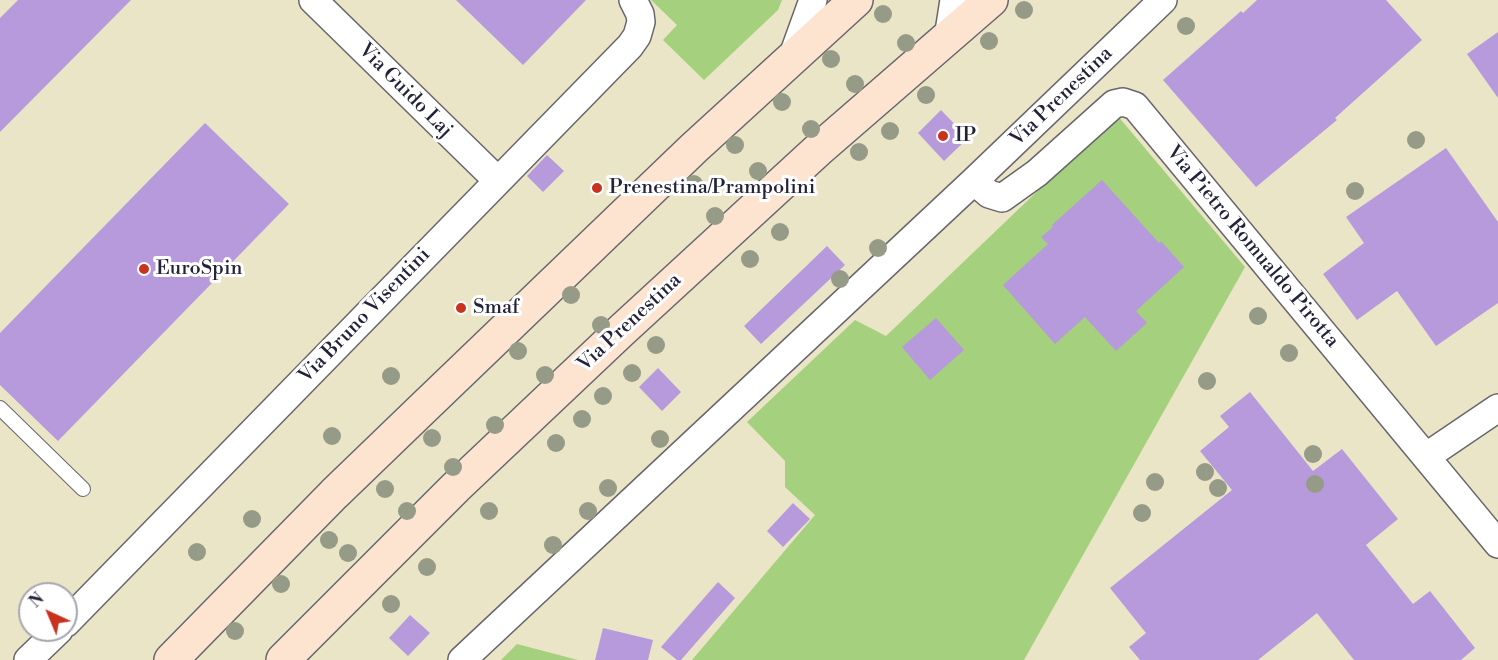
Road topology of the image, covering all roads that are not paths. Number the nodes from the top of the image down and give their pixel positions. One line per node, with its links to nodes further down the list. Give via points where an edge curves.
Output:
1 (313, 0): 10 (street, Via Guido Laj)
2 (633, 0): 10 (street, Via Bruno Visentini, via 641,22 630,46)
3 (813, 0): 9 (street)
4 (856, 0): 9 (main road)
5 (954, 0): 8 (street)
6 (991, 0): 8 (main road, Via Prenestina)
7 (1163, 0): 11 (street, Via Prenestina)
8 (948, 38): 21 (main road, Via Prenestina, via 818,150 629,323 439,503)
9 (792, 58): 20 (main road, via 384,446)
10 (498, 181): 17 (street, Via Bruno Visentini)
11 (974, 181): 14 (street, Via Pietro Romualdo Pirotta, via 989,194 1002,198 1037,173 1114,104 1135,106); 22 (street, Via Prenestina)
12 (0, 408): 15 (lane)
13 (1498, 408): 14 (street)
14 (1426, 456): 16 (street, Via Pietro Romualdo Pirotta)
15 (83, 489)
16 (1498, 544)
17 (78, 611)
18 (47, 642): 19 (street)
19 (28, 660)
20 (171, 660)
21 (283, 660)
22 (462, 660)

